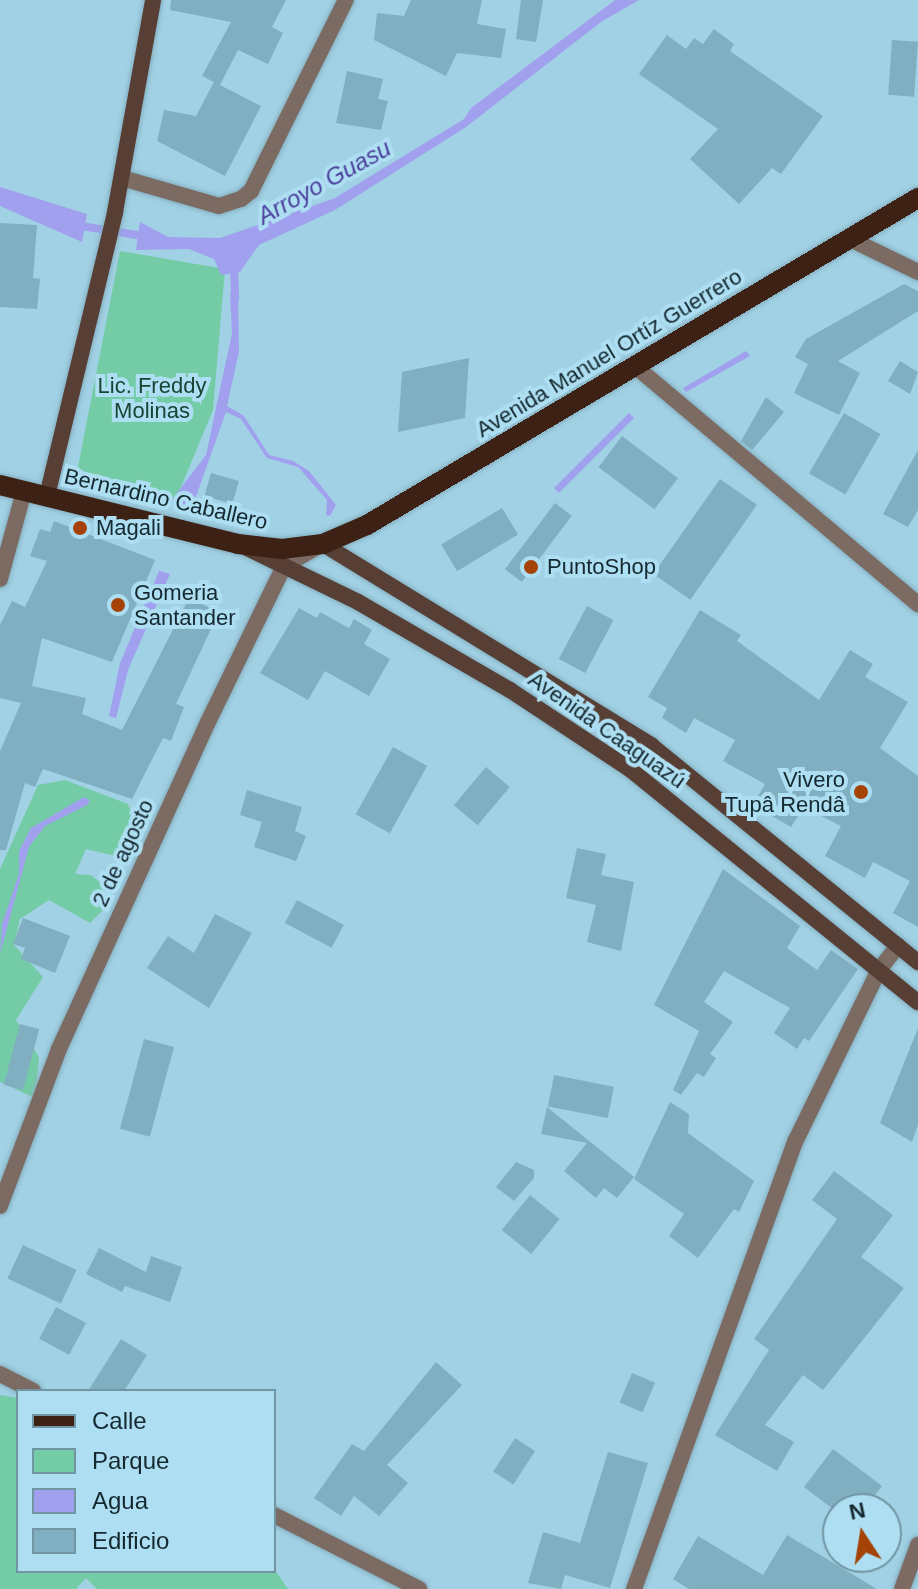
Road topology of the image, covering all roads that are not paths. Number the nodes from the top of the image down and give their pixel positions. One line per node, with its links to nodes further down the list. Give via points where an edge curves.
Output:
1 (153, 0): 3 (street)
2 (346, 0): 3 (street, via 251,191 241,199 219,206)
3 (122, 178): 10 (street)
4 (918, 198): 5 (main road, Avenida Manuel Ortíz Guerrero)
5 (848, 238): 6 (street); 7 (main road, Avenida Manuel Ortíz Guerrero)
6 (918, 272)
7 (635, 366): 12 (main road, Avenida Manuel Ortíz Guerrero, via 367,525); 15 (street)
8 (0, 485): 9 (main road, Bernardino Caballero)
9 (24, 491): 10 (main road, Bernardino Caballero); 14 (street)
10 (47, 496): 11 (main road, Bernardino Caballero)
11 (238, 544): 12 (main road, Bernardino Caballero, via 282,549); 13 (street, Avenida Caaguazú)
12 (323, 544): 13 (street); 16 (street, Avenida Caaguazú, via 652,746)
13 (284, 566): 18 (street, Avenida Caaguazú, via 510,690 631,770); 20 (street, 2 de agosto, via 59,1049)
14 (0, 579)
15 (918, 604)
16 (898, 946): 17 (street, Avenida Caaguazú); 18 (street)
17 (918, 962)
18 (879, 970): 19 (street, Avenida Caaguazú); 26 (street, via 796,1140)
19 (918, 1002)
20 (0, 1206)
21 (0, 1374): 22 (street)
22 (29, 1389)
23 (276, 1516): 25 (street)
24 (918, 1545): 27 (street)
25 (419, 1589)
26 (634, 1589)
27 (902, 1589)

